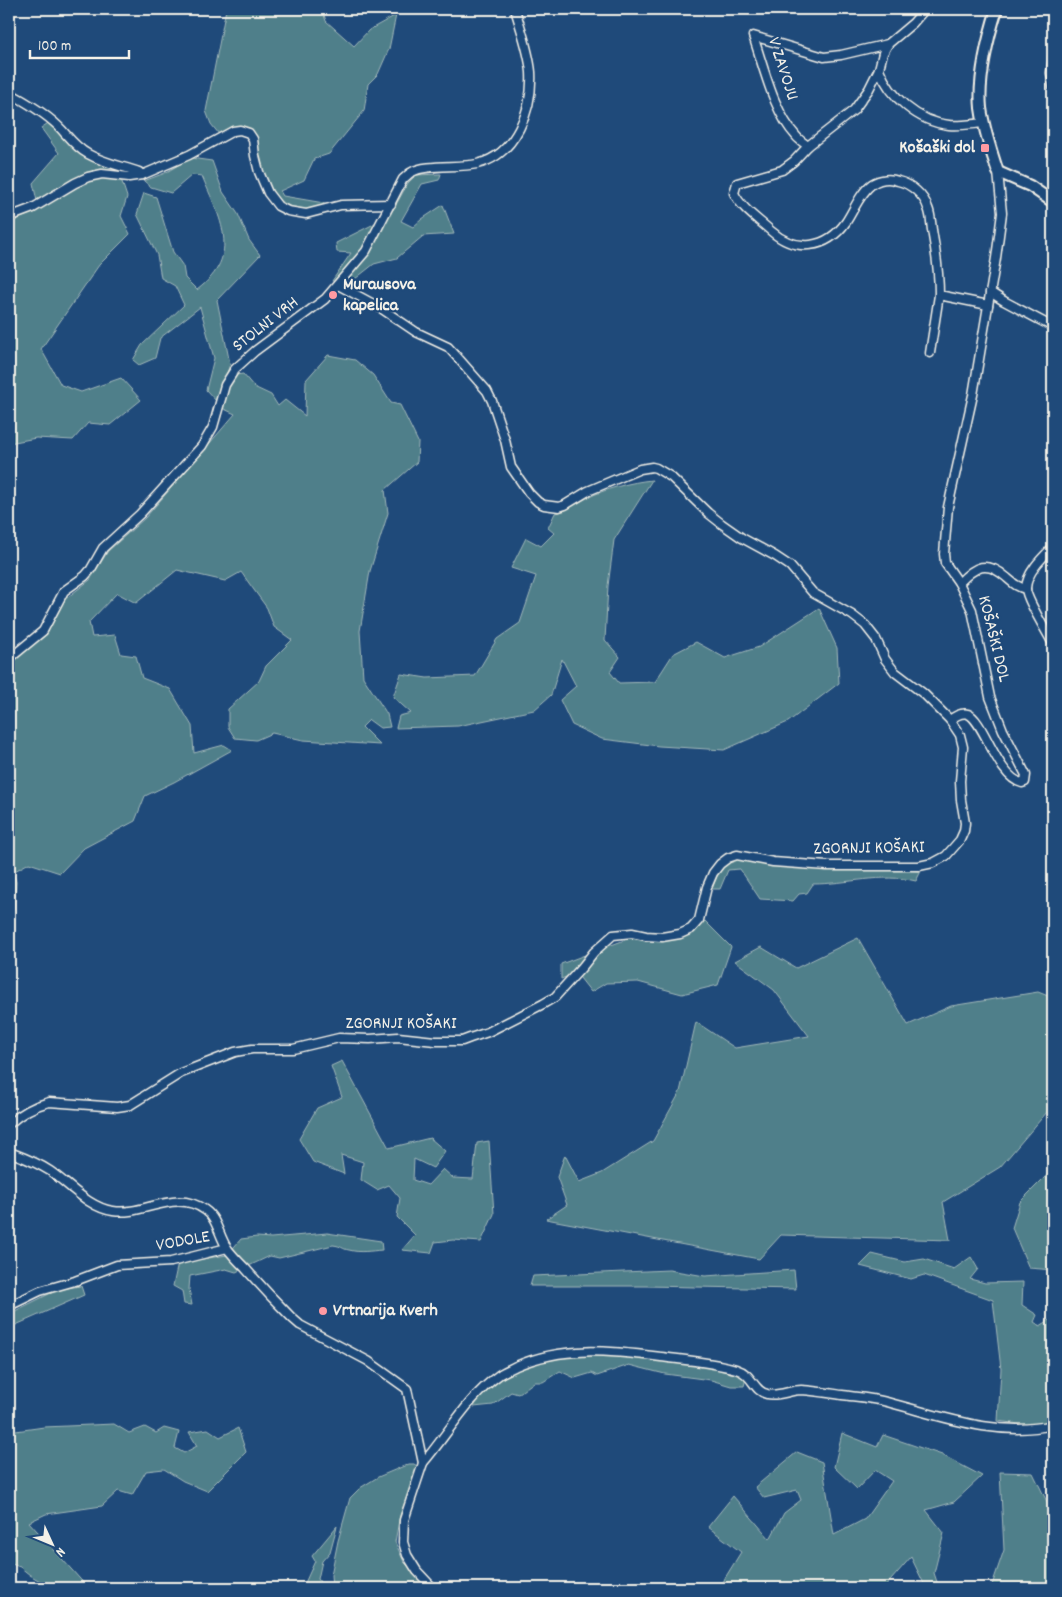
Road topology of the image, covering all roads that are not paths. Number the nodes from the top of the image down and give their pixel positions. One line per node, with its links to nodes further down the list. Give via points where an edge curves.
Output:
1 (515, 9): 14 (street, STOLNI VRH, via 531,74 529,100 517,134 498,154 478,164 412,171 403,179)
2 (925, 9): 4 (street, V ZAVOJU)
3 (997, 9): 9 (street, KOŠAŠKI DOL, via 983,67 981,107)
4 (888, 44): 6 (street, V ZAVOJU); 10 (street, V ZAVOJU, via 824,57 753,36 786,124)
5 (1053, 57): 7 (street)
6 (879, 69): 9 (street, via 891,90 922,117 949,125); 10 (street, V ZAVOJU, via 854,110)
7 (1053, 86)
8 (16, 96): 12 (street, via 52,120 87,154)
9 (984, 123): 11 (street, KOŠAŠKI DOL)
10 (808, 146): 18 (street, V ZAVOJU, via 782,170 737,183 734,193 737,199 778,238 806,246 819,244 833,236 872,184 893,179 911,186 928,207)
11 (998, 172): 13 (street, via 1030,186); 17 (street, KOŠAŠKI DOL, via 1002,213)
12 (142, 175): 14 (street, via 240,130 249,133 253,139 259,172 268,193 278,206 288,211 306,214 341,205); 15 (street, via 88,177 33,208)
13 (1053, 202)
14 (391, 204): 16 (street, STOLNI VRH, via 366,251)
15 (9, 217)
16 (338, 285): 26 (street, STOLNI VRH, via 235,369 226,385 214,427 202,446 140,514 103,548 91,569 64,591 43,631); 27 (street, ZGORNJI KOŠAKI, via 416,332 448,347 490,396 511,466 538,502 544,506 565,506 588,491 640,469 652,467 662,471 722,524 783,560 814,593 865,625 895,672)
17 (990, 292): 19 (street, KOŠAŠKI DOL); 20 (street)
18 (939, 295): 19 (street); 21 (street)
19 (988, 305): 23 (street, KOŠAŠKI DOL, via 973,395 948,506 945,563)
20 (1053, 328)
21 (930, 353)
22 (1053, 547): 24 (street, via 1035,567)
23 (960, 583): 24 (street, via 971,571 986,566 1000,572 1019,588); 27 (street, KOŠAŠKI DOL, via 972,610 990,697 1026,775 1025,782 1017,782 1010,775 970,714 962,713)
24 (1026, 589): 25 (street)
25 (1053, 644)
26 (9, 659)
27 (950, 720): 28 (street, ZGORNJI KOŠAKI, via 963,746 960,781 965,823 960,840 946,856 933,864 827,866 737,856 728,858 713,874 698,920 691,929 662,936 613,935 555,997 488,1032 462,1041 339,1038 281,1050 235,1052 180,1073 130,1105 49,1102 40,1104)
28 (9, 1124)
29 (9, 1150): 30 (street, VODOLE, via 48,1170 100,1208 133,1211 183,1201 196,1205 213,1218)
30 (227, 1248): 31 (street, VODOLE, via 171,1262 117,1266 40,1291); 33 (street, via 300,1325 368,1361 407,1389)
31 (9, 1306)
32 (1053, 1425): 33 (street, via 1021,1430 960,1423 880,1400 798,1390 766,1394 747,1374 736,1370 631,1353 568,1352 540,1357 501,1373 475,1397)
33 (423, 1463): 34 (street, via 404,1520 403,1542 417,1572)
34 (433, 1588)

